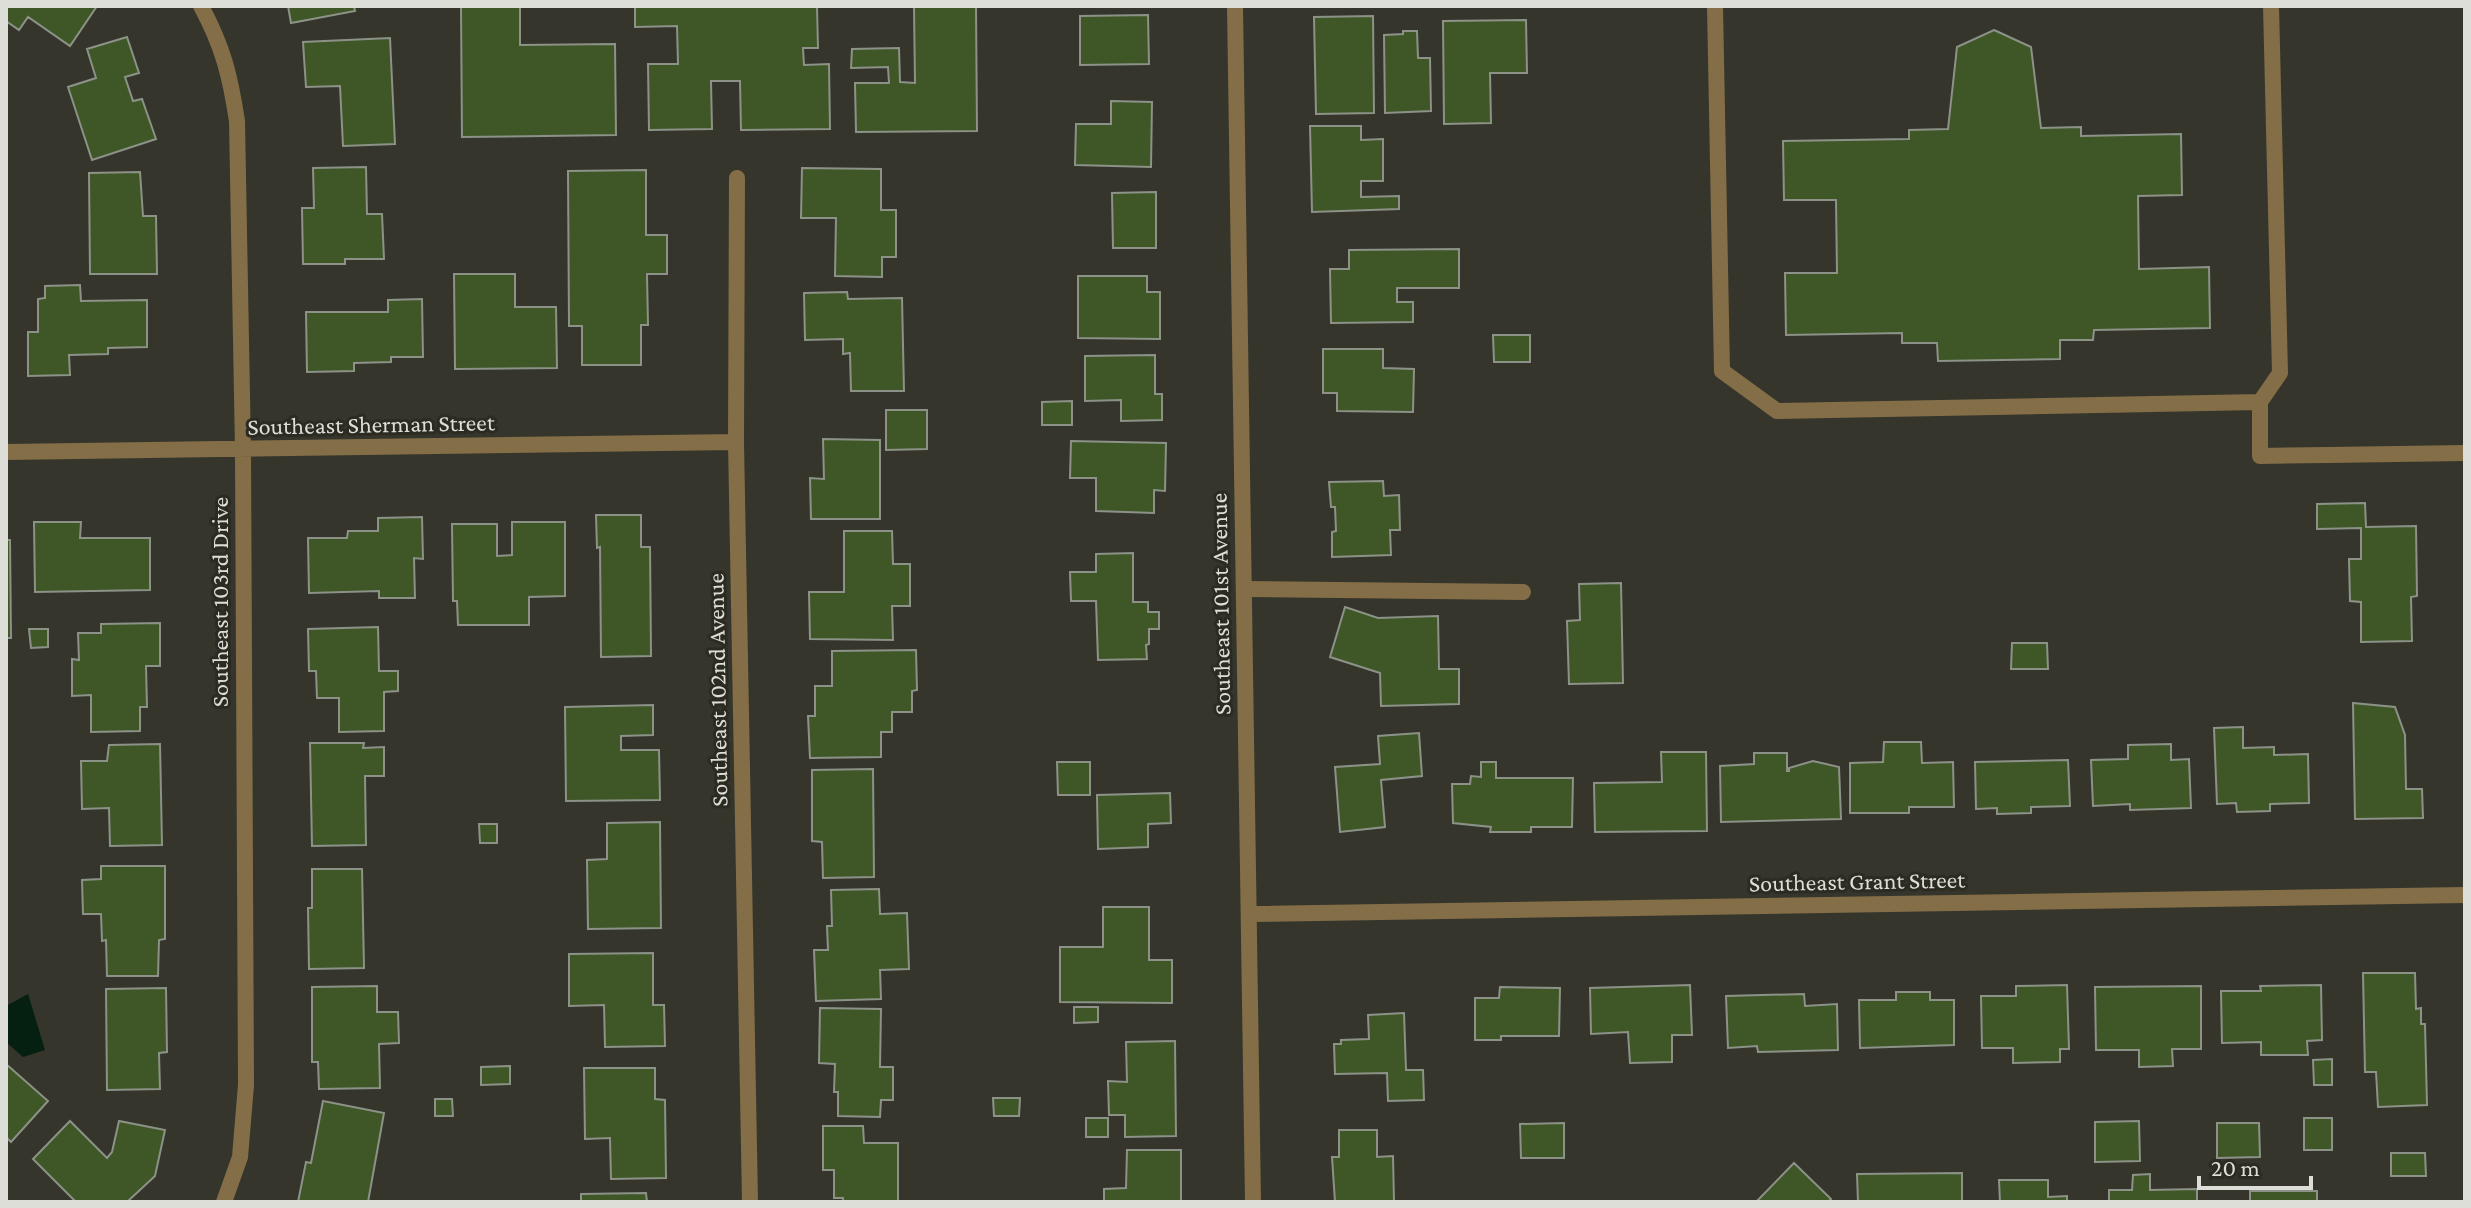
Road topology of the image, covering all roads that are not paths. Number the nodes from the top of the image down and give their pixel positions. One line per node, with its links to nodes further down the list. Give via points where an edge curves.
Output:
1 (201, 6): 8 (street, Southeast 103rd Drive, via 230,75 237,121)
2 (1235, 6): 11 (street, Southeast 101st Avenue)
3 (1715, 6): 6 (street, via 1722,371 1777,411)
4 (2271, 6): 6 (street, via 2280,373)
5 (737, 178): 7 (street, Southeast 102nd Avenue)
6 (2260, 402): 10 (street, via 2260,456)
7 (736, 442): 8 (street, Southeast Sherman Street); 16 (street, Southeast 102nd Avenue)
8 (243, 450): 9 (street, Southeast Sherman Street); 15 (street, Southeast 103rd Drive, via 246,1085 240,1157)
9 (6, 452)
10 (2465, 453)
11 (1244, 589): 12 (street); 14 (street, Southeast 101st Avenue)
12 (1523, 592)
13 (2465, 895): 14 (street, Southeast Grant Street)
14 (1249, 914): 17 (street, Southeast 101st Avenue)
15 (224, 1202)
16 (750, 1202)
17 (1253, 1202)

